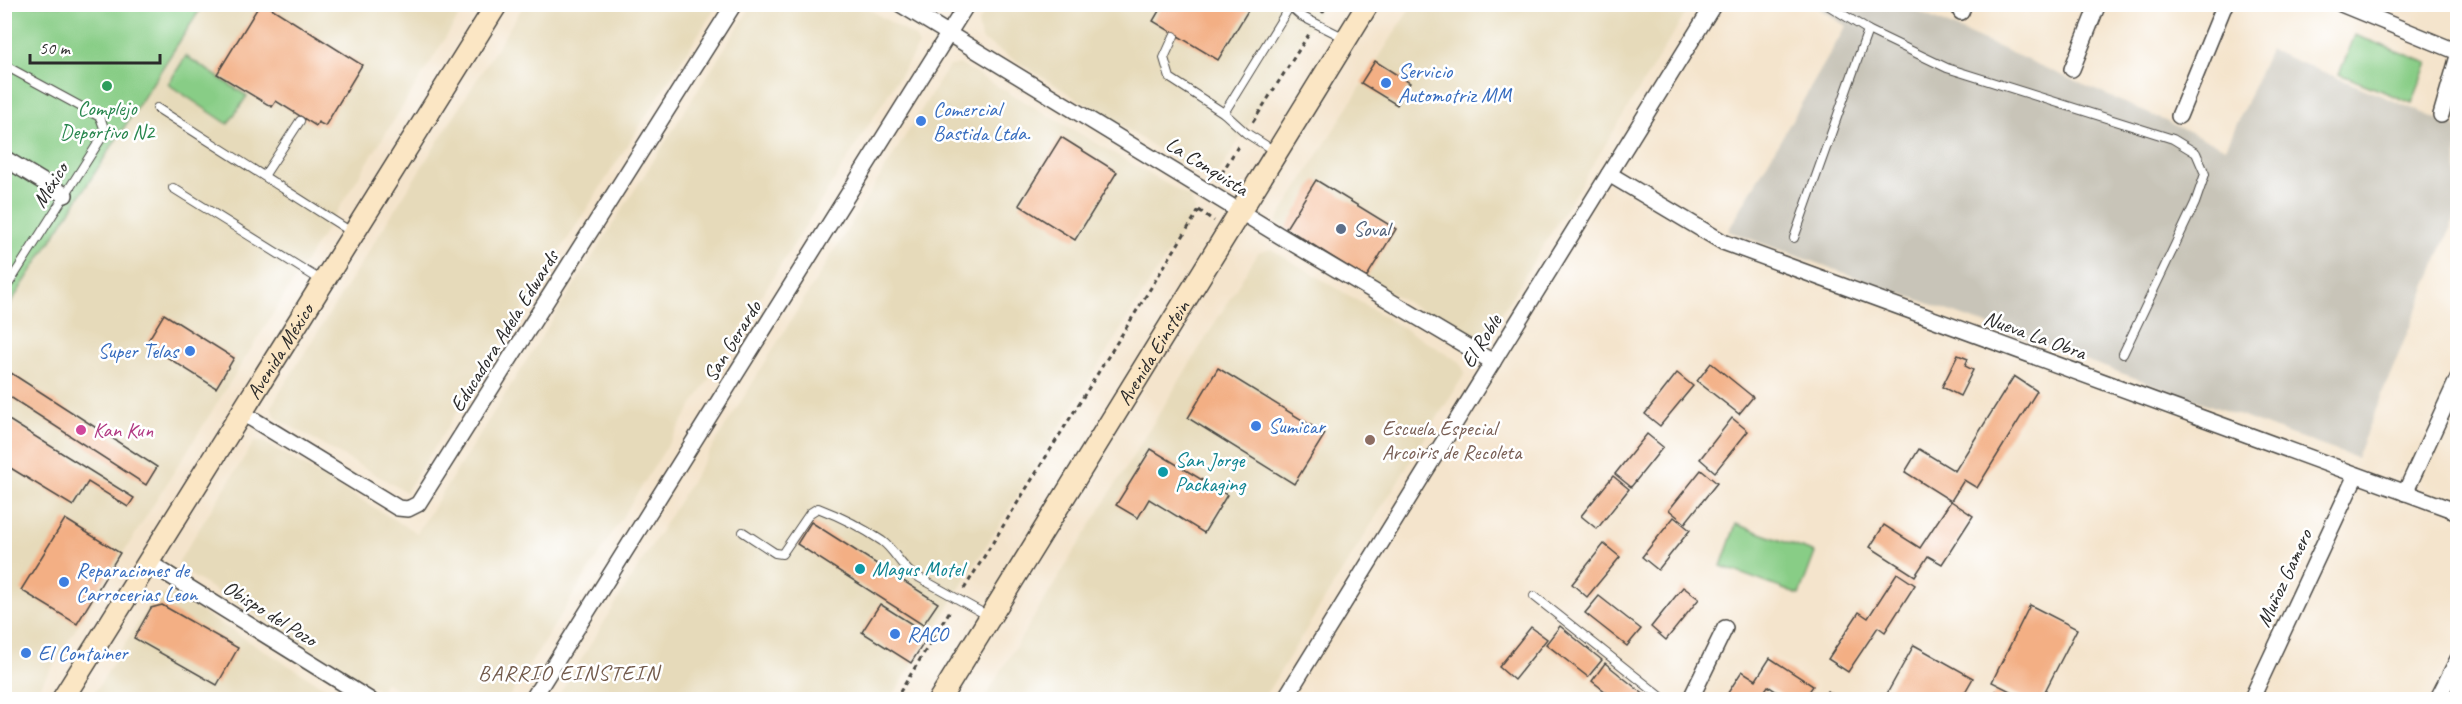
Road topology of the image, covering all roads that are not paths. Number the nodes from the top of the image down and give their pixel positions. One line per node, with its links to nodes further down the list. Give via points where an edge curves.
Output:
1 (497, 4): 31 (street, Avenida México)
2 (734, 4): 38 (street, Educadora Adela Edwards, via 418,504 398,508)
3 (900, 4): 13 (street, La Conquista)
4 (968, 4): 13 (street, San Gerardo)
5 (1368, 4): 15 (street, Avenida Einstein)
6 (1714, 4): 26 (street, El Roble)
7 (1826, 4): 12 (lane)
8 (2097, 4): 18 (street)
9 (2225, 4): 22 (street)
10 (1289, 5): 15 (lane); 20 (lane)
11 (2345, 5): 16 (street)
12 (1868, 30): 32 (lane); 35 (lane, via 1947,69 2173,138 2196,153 2205,174 2195,203)
13 (949, 34): 30 (street, La Conquista); 50 (street, San Gerardo)
14 (1174, 36): 20 (lane, via 1164,58 1170,78)
15 (1347, 39): 24 (street, Avenida Einstein)
16 (2457, 54): 21 (street)
17 (4, 65): 29 (lane, México, via 100,117 102,137)
18 (2072, 69)
19 (158, 108): 27 (lane)
20 (1224, 113): 24 (lane)
21 (2441, 115)
22 (2179, 116)
23 (300, 121): 27 (lane)
24 (1276, 152): 30 (street, Avenida Einstein)
25 (4, 158): 29 (street)
26 (1609, 174): 36 (street, El Roble); 39 (street, Nueva La Obra, via 1723,242)
27 (264, 176): 31 (lane)
28 (173, 188): 33 (lane)
29 (65, 195): 34 (lane, México)
30 (1240, 211): 36 (street, La Conquista); 45 (street, Avenida Einstein)
31 (353, 233): 33 (street, Avenida México)
32 (1794, 238)
33 (323, 281): 38 (street, Avenida México)
34 (4, 291)
35 (2123, 354)
36 (1493, 362): 52 (street, El Roble)
37 (2457, 378): 40 (street)
38 (241, 412): 43 (street, Avenida México)
39 (2356, 475): 40 (street, Nueva La Obra); 55 (street, Muñoz Gamero)
40 (2405, 493): 41 (street, Nueva La Obra)
41 (2457, 512)
42 (743, 532): 45 (lane, via 782,554 810,513 818,508 882,541 911,573)
43 (148, 562): 48 (street, Avenida México); 49 (street, Obispo del Pozo)
44 (1534, 596): 53 (lane)
45 (990, 617): 51 (street, Avenida Einstein)
46 (1725, 628): 54 (street)
47 (2457, 659): 56 (street)
48 (62, 699)
49 (370, 699)
50 (532, 699)
51 (939, 699)
52 (1284, 699)
53 (1665, 699)
54 (1690, 699)
55 (2252, 699)
56 (2437, 699)

